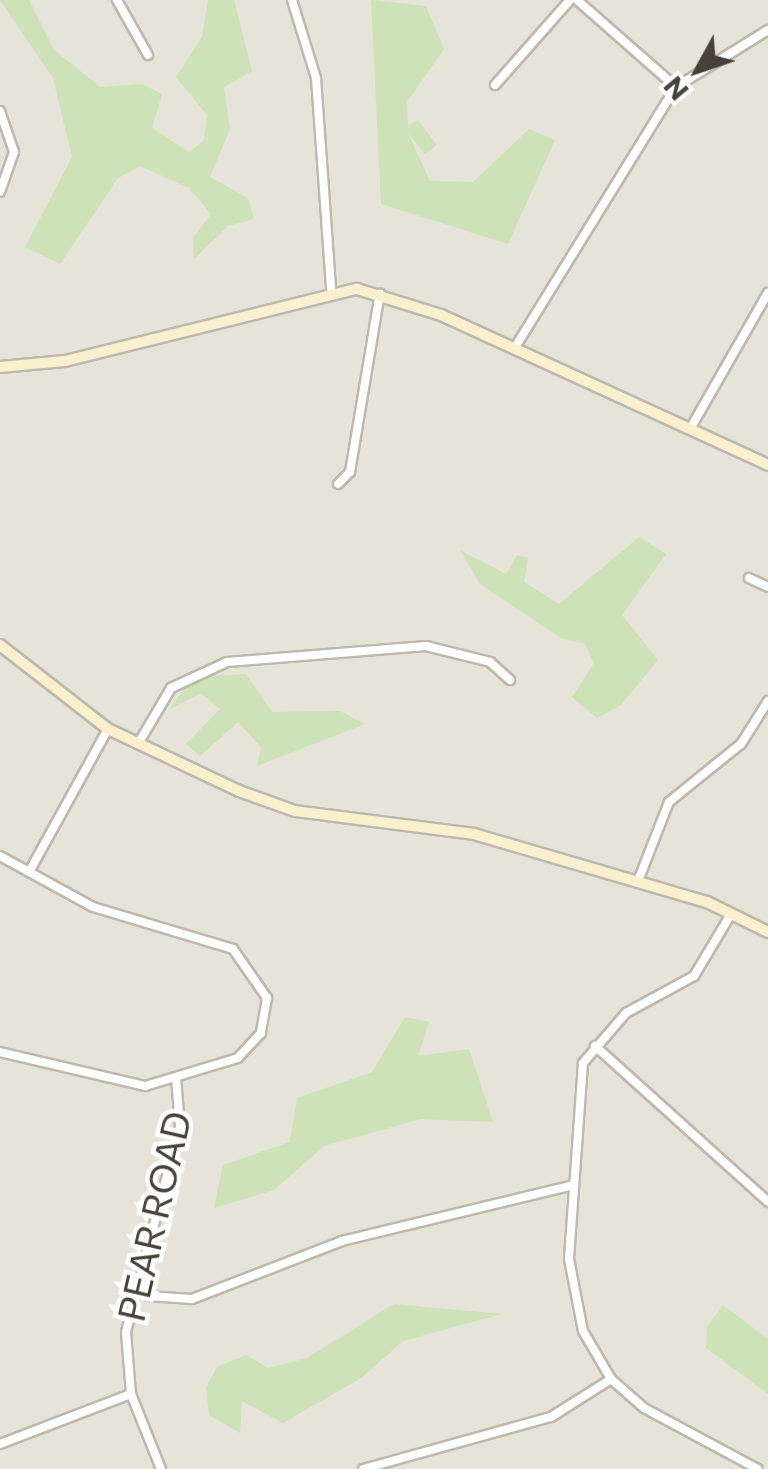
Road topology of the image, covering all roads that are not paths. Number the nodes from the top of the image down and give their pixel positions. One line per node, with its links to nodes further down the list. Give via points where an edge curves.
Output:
1 (117, 0): 5 (street)
2 (292, 0): 10 (street, via 316,78)
3 (574, 0): 6 (street); 7 (street)
4 (768, 30): 7 (street)
5 (148, 55)
6 (494, 85)
7 (676, 87): 13 (street)
8 (0, 110): 9 (street, via 14,152)
9 (0, 192)
10 (331, 288): 11 (street); 14 (street, via 65,360)
11 (380, 293): 13 (street); 17 (street, via 350,472)
12 (768, 293): 15 (street)
13 (514, 349): 15 (street)
14 (0, 367)
15 (690, 429): 16 (street)
16 (768, 465)
17 (338, 484)
18 (749, 578): 19 (street)
19 (768, 588)
20 (0, 645): 23 (street)
21 (510, 680): 24 (street, via 490,662 426,646 227,662 172,688)
22 (768, 701): 27 (street, via 740,744 668,802)
23 (108, 729): 24 (street); 26 (street)
24 (138, 744): 27 (street, via 294,811 469,833)
25 (0, 856): 26 (street)
26 (29, 872): 32 (street, via 92,908 250,962 267,998 260,1034 238,1058)
27 (638, 882): 28 (street)
28 (731, 914): 29 (street); 30 (street, via 694,976 626,1012)
29 (768, 932)
30 (595, 1046): 33 (street, via 577,1078); 34 (street)
31 (1, 1056): 32 (street, via 127,1085)
32 (176, 1077): 35 (street, PEAR ROAD, via 180,1126)
33 (570, 1186): 35 (street, via 342,1241 192,1299); 36 (street, via 574,1306)
34 (768, 1202)
35 (133, 1295): 37 (street, PEAR ROAD)
36 (611, 1379): 40 (street, via 540,1421); 41 (street, via 654,1414)
37 (130, 1394): 38 (street); 39 (street, PEAR ROAD)
38 (0, 1444)
39 (162, 1469)
40 (363, 1469)
41 (758, 1469)

